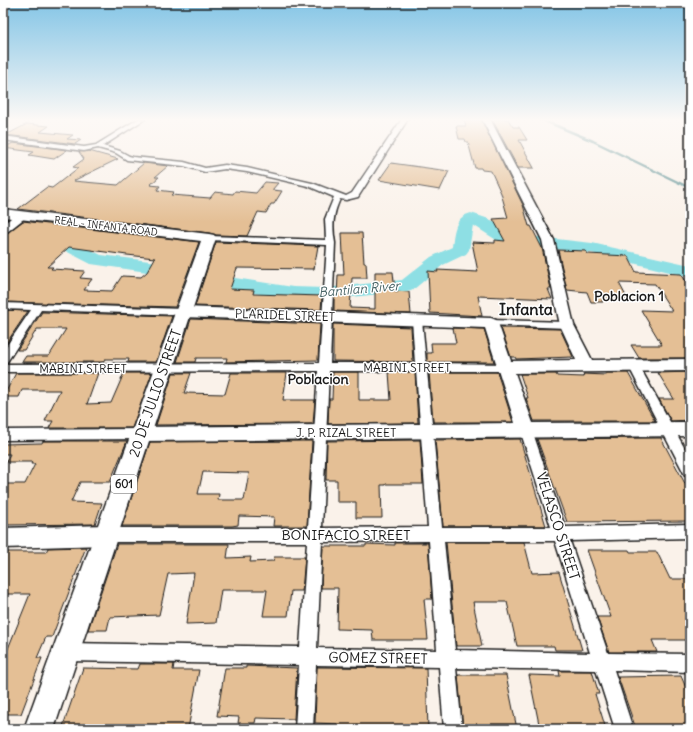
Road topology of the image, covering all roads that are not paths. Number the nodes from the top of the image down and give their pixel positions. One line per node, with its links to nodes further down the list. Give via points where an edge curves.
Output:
1 (120, 153): 4 (street, via 126,158 184,164 205,170 225,167 248,170 310,184)
2 (383, 153): 4 (street, via 355,195 346,198)
3 (503, 153): 16 (street, via 549,243)
4 (338, 196): 9 (street, via 328,216)
5 (3, 213): 6 (main road, REAL - INFANTA ROAD)
6 (22, 216): 7 (street); 8 (main road, REAL - INFANTA ROAD)
7 (3, 230)
8 (209, 238): 9 (street); 12 (main road, 20 DE JULIO STREET / 601)
9 (331, 243): 13 (street)
10 (3, 306): 11 (street, PLARIDEL STREET)
11 (38, 307): 12 (street, PLARIDEL STREET); 17 (street)
12 (183, 312): 13 (street, PLARIDEL STREET); 25 (main road, 20 DE JULIO STREET / 601)
13 (327, 317): 14 (street, PLARIDEL STREET); 21 (street)
14 (417, 320): 15 (street, PLARIDEL STREET); 22 (street)
15 (492, 323): 16 (street, PLARIDEL STREET); 23 (street, VELASCO STREET)
16 (567, 324): 20 (street)
17 (3, 359)
18 (633, 365): 19 (street, MABINI STREET); 20 (street, MABINI STREET); 26 (street)
19 (690, 365)
20 (587, 366): 23 (street, MABINI STREET)
21 (325, 367): 22 (street, MABINI STREET); 25 (street, MABINI STREET); 30 (street)
22 (421, 367): 23 (street, MABINI STREET); 29 (street)
23 (507, 367): 28 (street, VELASCO STREET)
24 (3, 368): 25 (street, MABINI STREET)
25 (164, 368): 31 (main road, 20 DE JULIO STREET / 601)
26 (667, 429): 27 (street, J. P. RIZAL STREET); 28 (street, J. P. RIZAL STREET); 33 (street)
27 (690, 429)
28 (526, 430): 29 (street, J. P. RIZAL STREET); 36 (street, VELASCO STREET)
29 (427, 431): 30 (street, J. P. RIZAL STREET); 35 (street)
30 (321, 432): 31 (street, J. P. RIZAL STREET); 38 (street)
31 (141, 434): 32 (street, J. P. RIZAL STREET); 37 (main road, 20 DE JULIO STREET / 601)
32 (3, 435)
33 (690, 471)
34 (690, 531): 36 (street, BONIFACIO STREET)
35 (436, 534): 36 (street, BONIFACIO STREET); 38 (street, BONIFACIO STREET); 42 (street)
36 (560, 534): 43 (street, VELASCO STREET)
37 (106, 535): 38 (street, BONIFACIO STREET); 39 (street, BONIFACIO STREET); 40 (main road, 20 DE JULIO STREET / 601)
38 (316, 535): 41 (street)
39 (3, 538)
40 (66, 652): 41 (street, GOMEZ STREET); 45 (main road, 20 DE JULIO STREET / 601)
41 (309, 657): 42 (street, GOMEZ STREET); 46 (street)
42 (447, 659): 43 (street, GOMEZ STREET); 47 (street)
43 (602, 662): 44 (street, GOMEZ STREET); 48 (street, VELASCO STREET)
44 (690, 663)
45 (39, 729)
46 (304, 729)
47 (453, 729)
48 (624, 729)

